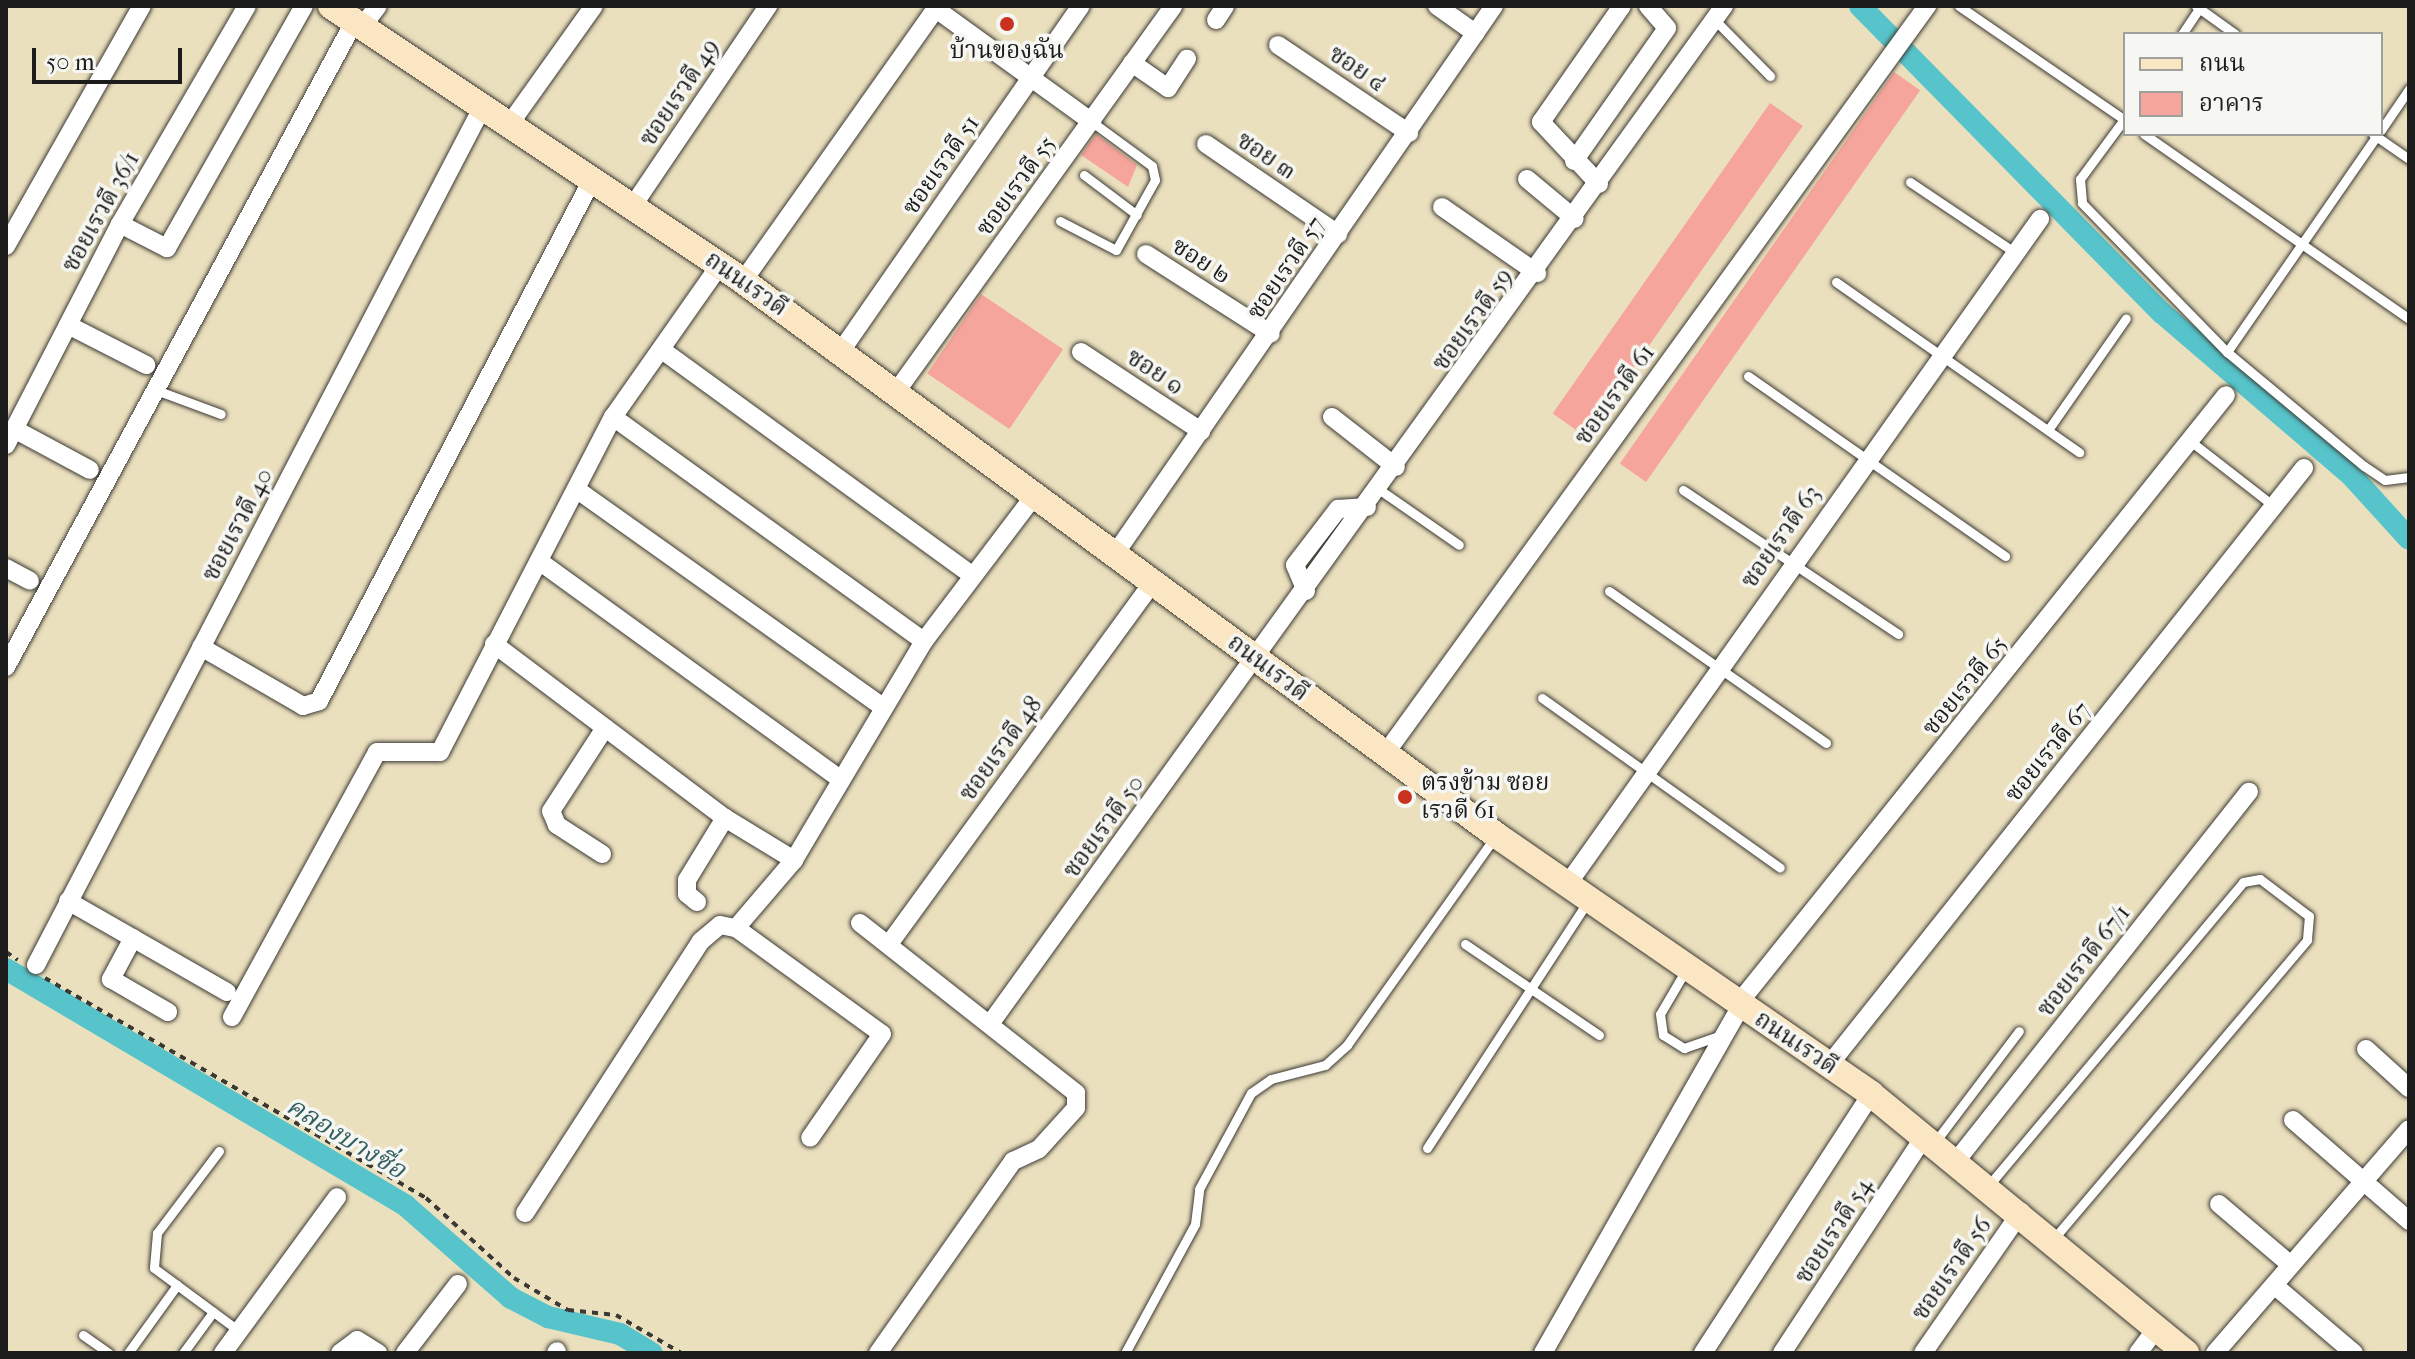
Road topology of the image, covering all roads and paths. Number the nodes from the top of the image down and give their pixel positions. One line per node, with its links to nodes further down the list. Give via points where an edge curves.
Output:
1 (142, 6): 56 (street)
2 (247, 6): 53 (street, ซอยเรวดี 36/1)
3 (304, 6): 53 (street, via 167,248)
4 (331, 6): 19 (street, ถนนเรวดี)
5 (378, 6): 19 (street)
6 (594, 6): 33 (street)
7 (768, 6): 47 (street, ซอยเรวดี 49)
8 (1081, 6): 27 (street, ซอยเรวดี 51)
9 (1173, 6): 25 (street, ซอยเรวดี 55)
10 (1437, 6): 22 (street)
11 (1494, 6): 22 (street, ซอยเรวดี 57)
12 (1622, 6): 41 (street, via 1542,116 1543,129)
13 (1648, 6): 41 (street, via 1667,28)
14 (1927, 6): 116 (street, ซอยเรวดี 61)
15 (1959, 6): 30 (lane)
16 (937, 7): 27 (street); 61 (street)
17 (2199, 7): 20 (lane); 21 (lane)
18 (1719, 13): 26 (lane); 46 (street, ซอยเรวดี 59)
19 (358, 24): 29 (street, ถนนเรวดี); 74 (street)
20 (2183, 32)
21 (2232, 32)
22 (1475, 33): 35 (street, ซอยเรวดี 57)
23 (1278, 45): 35 (street, ซอย ๔)
24 (1187, 59): 25 (street, via 1168,88)
25 (1132, 63): 31 (street, ซอยเรวดี 55)
26 (1770, 76)
27 (1031, 77): 31 (street); 68 (street, ซอยเรวดี 51)
28 (2409, 89): 34 (lane)
29 (482, 108): 33 (street, ถนนเรวดี); 108 (street, ซอยเรวดี 40)
30 (2123, 118)
31 (1092, 122): 49 (lane, via 1156,172); 75 (street, ซอยเรวดี 55)
32 (2123, 122): 70 (lane, via 2080,179 2078,195)
33 (509, 125): 44 (street, ถนนเรวดี)
34 (2383, 126)
35 (1409, 133): 54 (street, ซอยเรวดี 57)
36 (2147, 136): 55 (lane)
37 (2376, 136): 55 (lane)
38 (2380, 136): 40 (lane)
39 (1206, 144): 54 (street, ซอย ๓)
40 (2409, 159)
41 (1574, 161): 46 (street)
42 (1084, 175): 49 (lane)
43 (1527, 179): 50 (street)
44 (592, 180): 47 (street, ถนนเรวดี); 108 (street, via 319,701 303,706)
45 (1910, 182): 57 (lane)
46 (1599, 184): 50 (street, ซอยเรวดี 59)
47 (632, 207): 59 (street, ถนนเรวดี)
48 (1442, 207): 60 (street)
49 (1137, 215): 52 (lane, via 1111,252)
50 (1575, 219): 60 (street, ซอยเรวดี 59)
51 (2040, 219): 57 (street, ซอยเรวดี 63)
52 (1060, 221)
53 (120, 224): 65 (street, ซอยเรวดี 36/1)
54 (1338, 234): 66 (street, ซอยเรวดี 57)
55 (2302, 245): 64 (lane); 70 (lane)
56 (6, 246)
57 (2014, 252): 71 (street, ซอยเรวดี 63)
58 (1146, 254): 66 (street, ซอย ๒)
59 (720, 265): 61 (street, ถนนเรวดี); 67 (street)
60 (1537, 273): 86 (street, ซอยเรวดี 59)
61 (743, 281): 68 (street, ถนนเรวดี)
62 (1836, 282): 71 (lane)
63 (2126, 318): 80 (lane)
64 (2409, 319)
65 (68, 325): 72 (street); 82 (street, ซอยเรวดี 36/1)
66 (1271, 334): 81 (street, ซอยเรวดี 57)
67 (662, 350): 78 (street); 101 (street)
68 (841, 351): 75 (street, ถนนเรวดี)
69 (1081, 352): 81 (street, ซอย ๑)
70 (2227, 352): 89 (lane, via 2364,466 2385,480)
71 (1939, 353): 80 (lane); 85 (street, ซอยเรวดี 63)
72 (146, 365)
73 (1748, 376): 85 (lane)
74 (153, 388): 77 (lane); 110 (street)
75 (896, 392): 93 (street, ถนนเรวดี)
76 (2226, 395): 83 (street, ซอยเรวดี 65)
77 (221, 414)
78 (613, 417): 90 (street); 106 (street)
79 (1332, 417): 86 (street)
80 (2048, 430): 84 (lane)
81 (1201, 431): 96 (street, ซอยเรวดี 57)
82 (10, 437): 88 (street)
83 (2189, 440): 94 (lane); 139 (street, ซอยเรวดี 65)
84 (2079, 452)
85 (1865, 459): 97 (lane); 99 (street, ซอยเรวดี 63)
86 (1396, 467): 91 (street, ซอยเรวดี 59)
87 (2304, 468): 94 (street, ซอยเรวดี 67)
88 (90, 470)
89 (2409, 477)
90 (576, 489): 98 (street); 113 (street)
91 (1380, 490): 95 (lane); 109 (street, ซอยเรวดี 59)
92 (1683, 490): 99 (lane)
93 (1035, 495): 96 (street, ถนนเรวดี); 101 (street)
94 (2275, 507): 147 (street, ซอยเรวดี 67)
95 (1459, 545)
96 (1115, 554): 103 (street, ถนนเรวดี)
97 (2005, 556)
98 (539, 561): 107 (street); 118 (street)
99 (1792, 563): 105 (lane); 111 (street, ซอยเรวดี 63)
100 (6, 568): 102 (street)
101 (973, 576): 106 (street)
102 (30, 581)
103 (1152, 583): 109 (street, ถนนเรวดี); 132 (street, ซอยเรวดี 48)
104 (1609, 591): 111 (lane)
105 (1898, 634)
106 (924, 641): 113 (street)
107 (494, 644): 114 (street); 141 (street, via 440,752 377,752)
108 (201, 647): 126 (street, ซอยเรวดี 40)
109 (1256, 659): 116 (street, ถนนเรวดี); 142 (street, ซอยเรวดี 50)
110 (6, 667)
111 (1720, 669): 115 (lane); 117 (street, ซอยเรวดี 63)
112 (1542, 698): 117 (lane)
113 (883, 707): 118 (street)
114 (605, 728): 120 (street); 122 (street, via 551,811 557,825)
115 (1826, 743)
116 (1385, 754): 121 (street, ถนนเรวดี)
117 (1647, 770): 124 (lane); 125 (street, ซอยเรวดี 63)
118 (839, 778): 123 (street)
119 (2249, 792): 156 (street, ซอยเรวดี 67/1)
120 (725, 818): 123 (street); 128 (street, via 687,880 687,894)
121 (1496, 835): 125 (street, ถนนเรวดี); 182 (lane, via 1347,1045 1325,1065 1271,1079 1251,1093 1199,1189 1195,1224)
122 (602, 854)
123 (794, 860): 130 (street)
124 (1780, 868)
125 (1567, 885): 127 (street, ถนนเรวดี)
126 (68, 901): 131 (street); 136 (street, ซอยเรวดี 40)
127 (1588, 901): 135 (street, ถนนเรวดี); 137 (lane)
128 (697, 902)
129 (860, 923): 132 (street)
130 (736, 928): 152 (street, via 882,1034); 162 (street, via 720,925 701,941)
131 (133, 938): 138 (street); 140 (street, via 111,979)
132 (889, 944): 142 (street)
133 (1465, 944): 137 (lane)
134 (6, 952): 136 (path)
135 (1687, 968): 139 (street, ถนนเรวดี); 145 (lane, via 1660,1014 1663,1035 1684,1048)
136 (35, 969): 180 (path, via 426,1198 514,1278 568,1310 616,1315)
137 (1530, 990): 144 (lane); 154 (lane)
138 (227, 992)
139 (1739, 1005): 145 (street, ซอยเรวดี 65); 147 (street, ถนนเรวดี)
140 (168, 1012)
141 (232, 1017)
142 (990, 1024): 181 (street, via 1068,1082 1076,1108 1039,1149 1013,1161)
143 (2019, 1031): 153 (lane)
144 (1599, 1035)
145 (1721, 1035): 183 (street, ซอยเรวดี 65)
146 (2366, 1049): 148 (street)
147 (1829, 1065): 149 (street, ถนนเรวดี)
148 (2409, 1088)
149 (1871, 1094): 153 (street, ถนนเรวดี); 184 (street)
150 (2293, 1120): 157 (street)
151 (2409, 1129): 157 (street)
152 (810, 1138)
153 (1930, 1139): 156 (street, ถนนเรวดี); 185 (street, ซอยเรวดี 54)
154 (1427, 1148)
155 (219, 1151): 167 (lane, via 157,1233 154,1268)
156 (1957, 1160): 158 (street, ถนนเรวดี)
157 (2363, 1181): 163 (street); 165 (street)
158 (1989, 1185): 161 (street, ถนนเรวดี); 164 (lane, via 2243,882 2260,879 2309,916 2307,940)
159 (337, 1197): 171 (street)
160 (2219, 1204): 165 (street)
161 (2021, 1212): 164 (street, ถนนเรวดี); 186 (street, ซอยเรวดี 56)
162 (525, 1213)
163 (2409, 1221)
164 (2052, 1240): 170 (street, ถนนเรวดี)
165 (2291, 1265): 168 (street)
166 (458, 1284): 179 (street)
167 (177, 1285): 169 (lane); 174 (lane)
168 (2274, 1285): 189 (street); 190 (street)
169 (213, 1312): 171 (lane); 175 (lane)
170 (2158, 1326): 187 (street); 188 (street, ถนนเรวดี)
171 (239, 1331): 176 (street)
172 (83, 1335): 173 (lane)
173 (109, 1353)
174 (128, 1353)
175 (183, 1353)
176 (223, 1353)
177 (340, 1353): 178 (street, via 357,1340)
178 (378, 1353)
179 (405, 1353)
180 (681, 1353)
181 (878, 1353)
182 (1125, 1353)
183 (1543, 1353)
184 (1703, 1353)
185 (1782, 1353)
186 (1923, 1353)
187 (2138, 1353)
188 (2186, 1353)
189 (2215, 1353)
190 (2354, 1353)

